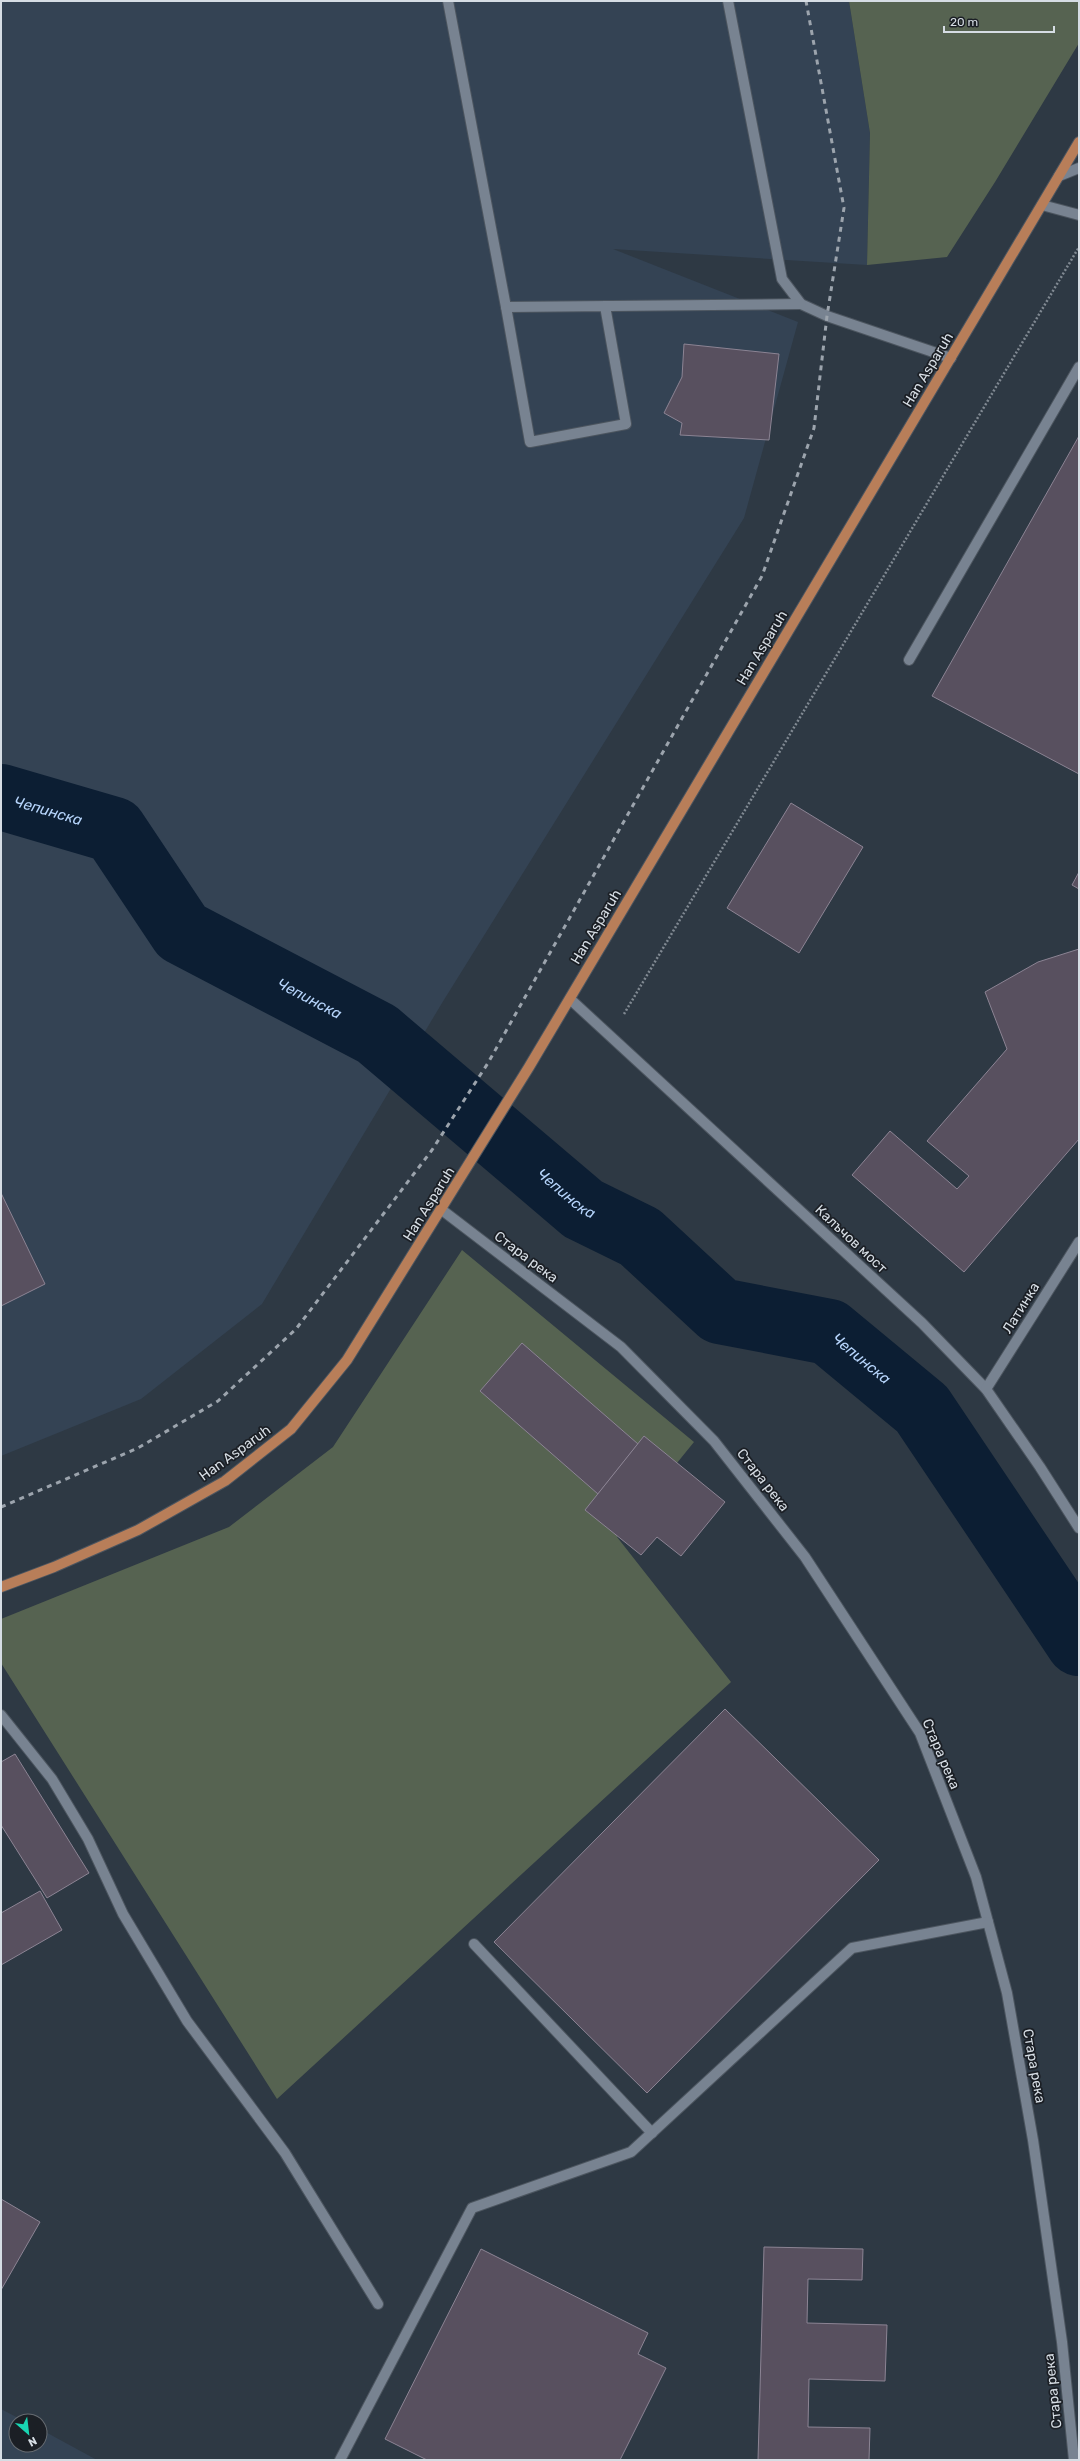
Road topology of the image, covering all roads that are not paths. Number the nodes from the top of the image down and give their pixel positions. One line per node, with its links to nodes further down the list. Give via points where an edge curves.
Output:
1 (448, 1): 10 (street)
2 (728, 1): 8 (street, via 782,279)
3 (1079, 142): 5 (main road, Han Asparuh)
4 (1079, 168): 5 (street)
5 (1059, 176): 6 (main road, Han Asparuh)
6 (1042, 205): 7 (street); 11 (main road, Han Asparuh)
7 (1079, 215)
8 (801, 304): 9 (street); 11 (street, via 828,316)
9 (605, 306): 10 (street); 10 (street, via 626,424 530,442)
10 (506, 307)
11 (952, 358): 14 (main road, Han Asparuh)
12 (1079, 367): 13 (street)
13 (908, 660)
14 (570, 1000): 15 (main road, Han Asparuh); 17 (street, Калъчов мост, via 922,1323)
15 (442, 1210): 19 (main road, Han Asparuh, via 347,1360 291,1429 225,1481 138,1530); 21 (street, Стара река, via 621,1347 714,1441 805,1557 920,1733 976,1877)
16 (1079, 1242): 17 (street, Латинка)
17 (986, 1390): 18 (street, Калъчов мост)
18 (1079, 1528)
19 (1, 1587)
20 (1, 1715): 24 (street, via 52,1778 88,1839 123,1914 187,2021 285,2153)
21 (988, 1922): 23 (street, via 852,1948); 26 (street, Стара река, via 1007,1993 1033,2140 1062,2342)
22 (474, 1944): 23 (street)
23 (652, 2133): 25 (street, via 631,2152 472,2208)
24 (378, 2304)
25 (340, 2460)
26 (1074, 2460)

